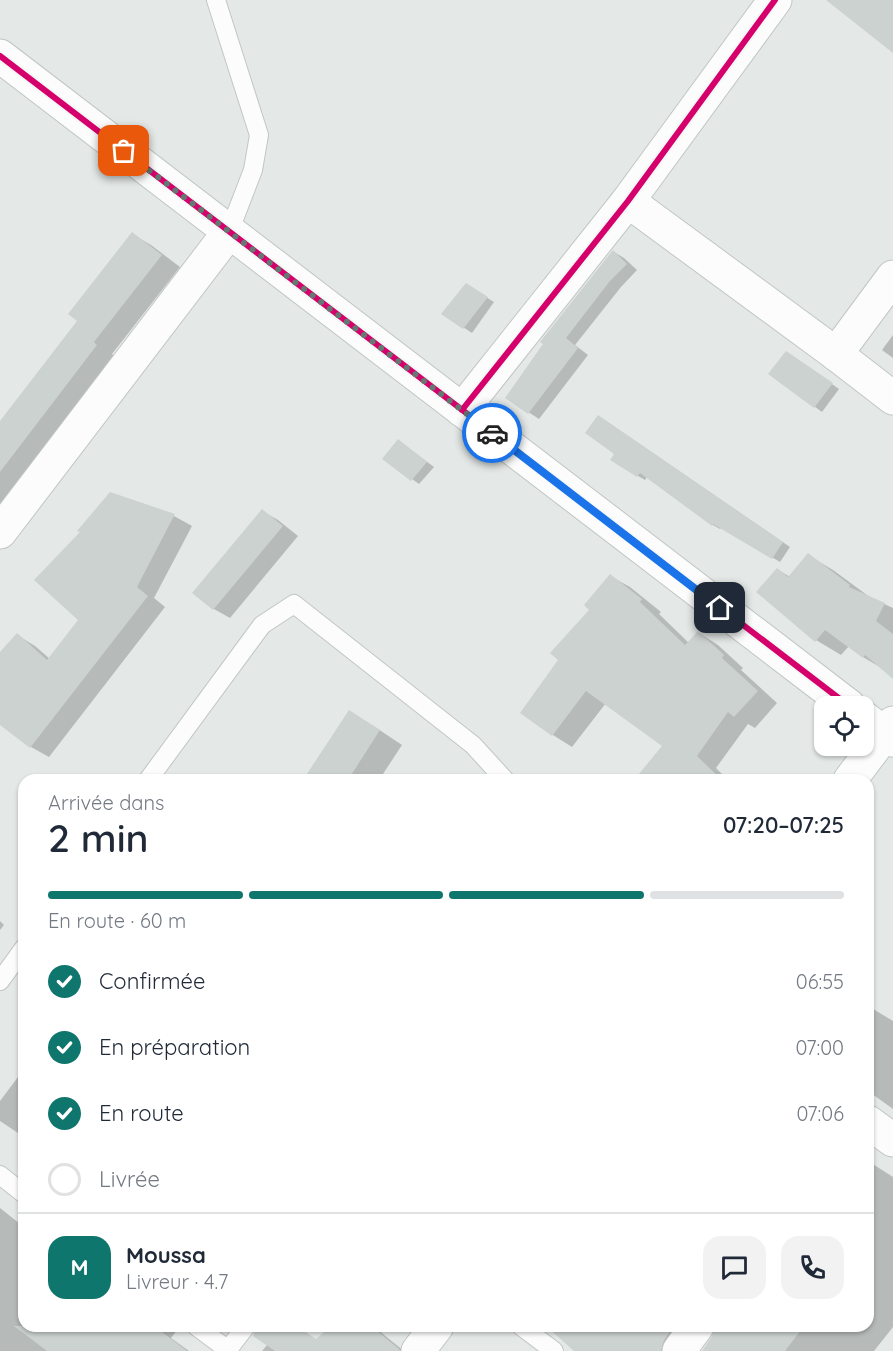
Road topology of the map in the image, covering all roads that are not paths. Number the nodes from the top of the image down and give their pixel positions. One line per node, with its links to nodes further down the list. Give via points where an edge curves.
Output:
1 (216, 0): 5 (lane, via 259,135 253,170)
2 (775, 0): 4 (street)
3 (0, 56): 5 (street)
4 (628, 201): 7 (street); 9 (street)
5 (230, 232): 9 (street); 10 (street)
6 (893, 277): 7 (street)
7 (836, 354): 8 (street)
8 (893, 398)
9 (462, 410): 11 (street)
10 (0, 532)
11 (836, 696)
12 (884, 729): 15 (street)
13 (152, 774): 14 (lane, via 262,625 294,604 473,745)
14 (500, 774)
15 (854, 774)
16 (18, 956): 17 (lane)
17 (0, 981)
18 (874, 1126): 19 (street)
19 (893, 1140)
20 (204, 1332): 25 (lane)
21 (242, 1332): 25 (lane)
22 (432, 1332): 26 (street)
23 (529, 1332): 27 (lane)
24 (693, 1332): 28 (street)
25 (228, 1351)
26 (418, 1351)
27 (554, 1351)
28 (679, 1351)

